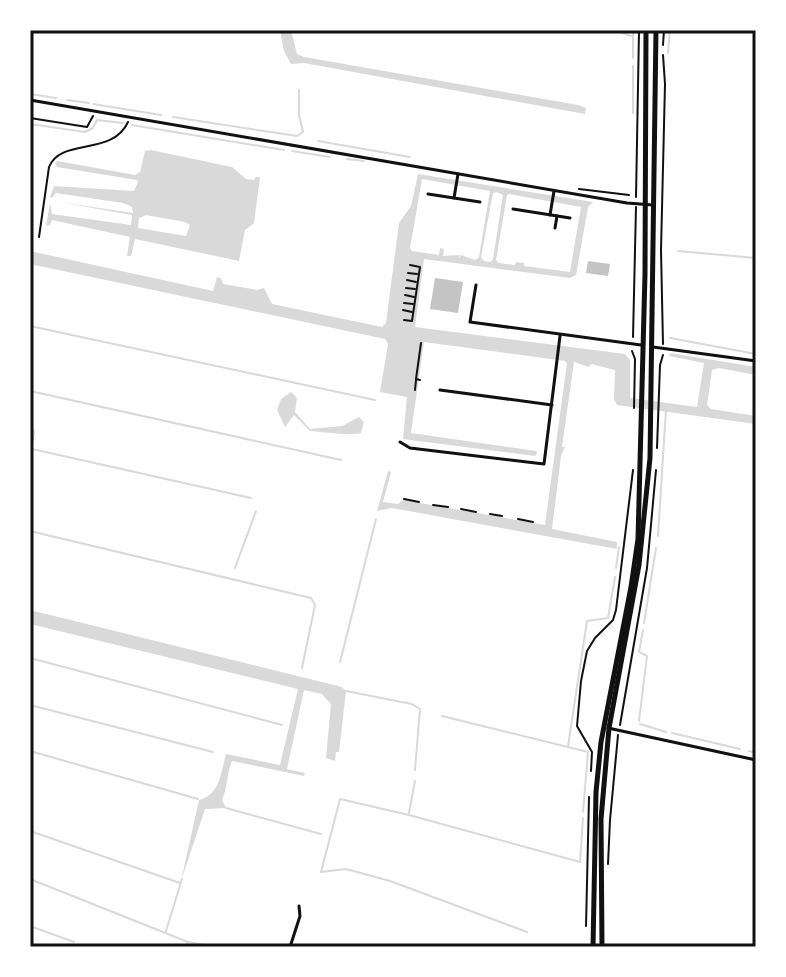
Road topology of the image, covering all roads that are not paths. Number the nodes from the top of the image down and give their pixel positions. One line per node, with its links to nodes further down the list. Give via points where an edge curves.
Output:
1 (646, 30): 9 (main road)
2 (656, 30): 10 (main road)
3 (30, 100): 4 (street)
4 (458, 175): 5 (street); 7 (street)
5 (554, 191): 9 (street); 12 (street)
6 (428, 194): 7 (street)
7 (454, 198): 8 (street)
8 (480, 202)
9 (646, 204): 10 (street); 18 (main road)
10 (654, 205): 19 (main road)
11 (513, 209): 12 (street)
12 (550, 215): 13 (street)
13 (557, 216): 14 (street); 15 (street)
14 (570, 218)
15 (555, 228)
16 (476, 285): 17 (street, via 470,322)
17 (560, 336): 18 (street); 22 (street)
18 (643, 345): 19 (street); 24 (main road, via 635,564)
19 (653, 347): 20 (street); 24 (main road, via 655,409 639,565)
20 (756, 361)
21 (440, 390): 22 (street)
22 (552, 405): 23 (street, via 544,464 410,448)
23 (400, 442)
24 (607, 728): 25 (main road); 26 (street)
25 (605, 742): 29 (main road, via 594,818); 30 (main road)
26 (756, 760)
27 (299, 906): 28 (street)
28 (290, 947)
29 (593, 947)
30 (602, 947)

